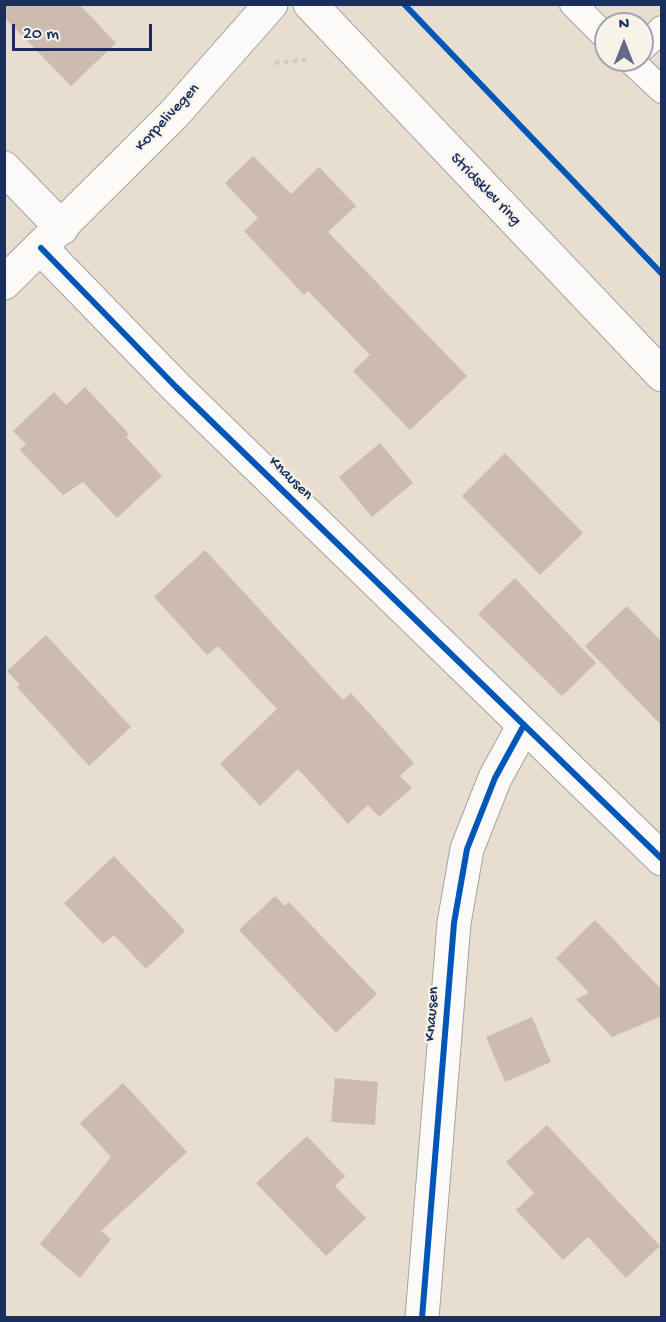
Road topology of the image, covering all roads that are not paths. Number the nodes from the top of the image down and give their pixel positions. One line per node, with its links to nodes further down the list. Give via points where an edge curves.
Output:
1 (271, 4): 8 (street, Korpelivegen, via 174,114)
2 (310, 4): 10 (street, Stridsklev ring)
3 (573, 4): 4 (lane)
4 (594, 25)
5 (643, 72): 6 (lane)
6 (662, 90)
7 (4, 168): 8 (street)
8 (51, 238): 9 (street, Korpelivegen); 11 (street, Knausen, via 176,387)
9 (4, 283)
10 (658, 363)
11 (524, 725): 12 (street, Knausen); 13 (street, Knausen, via 495,778 466,849 454,923)
12 (662, 859)
13 (422, 1317)

